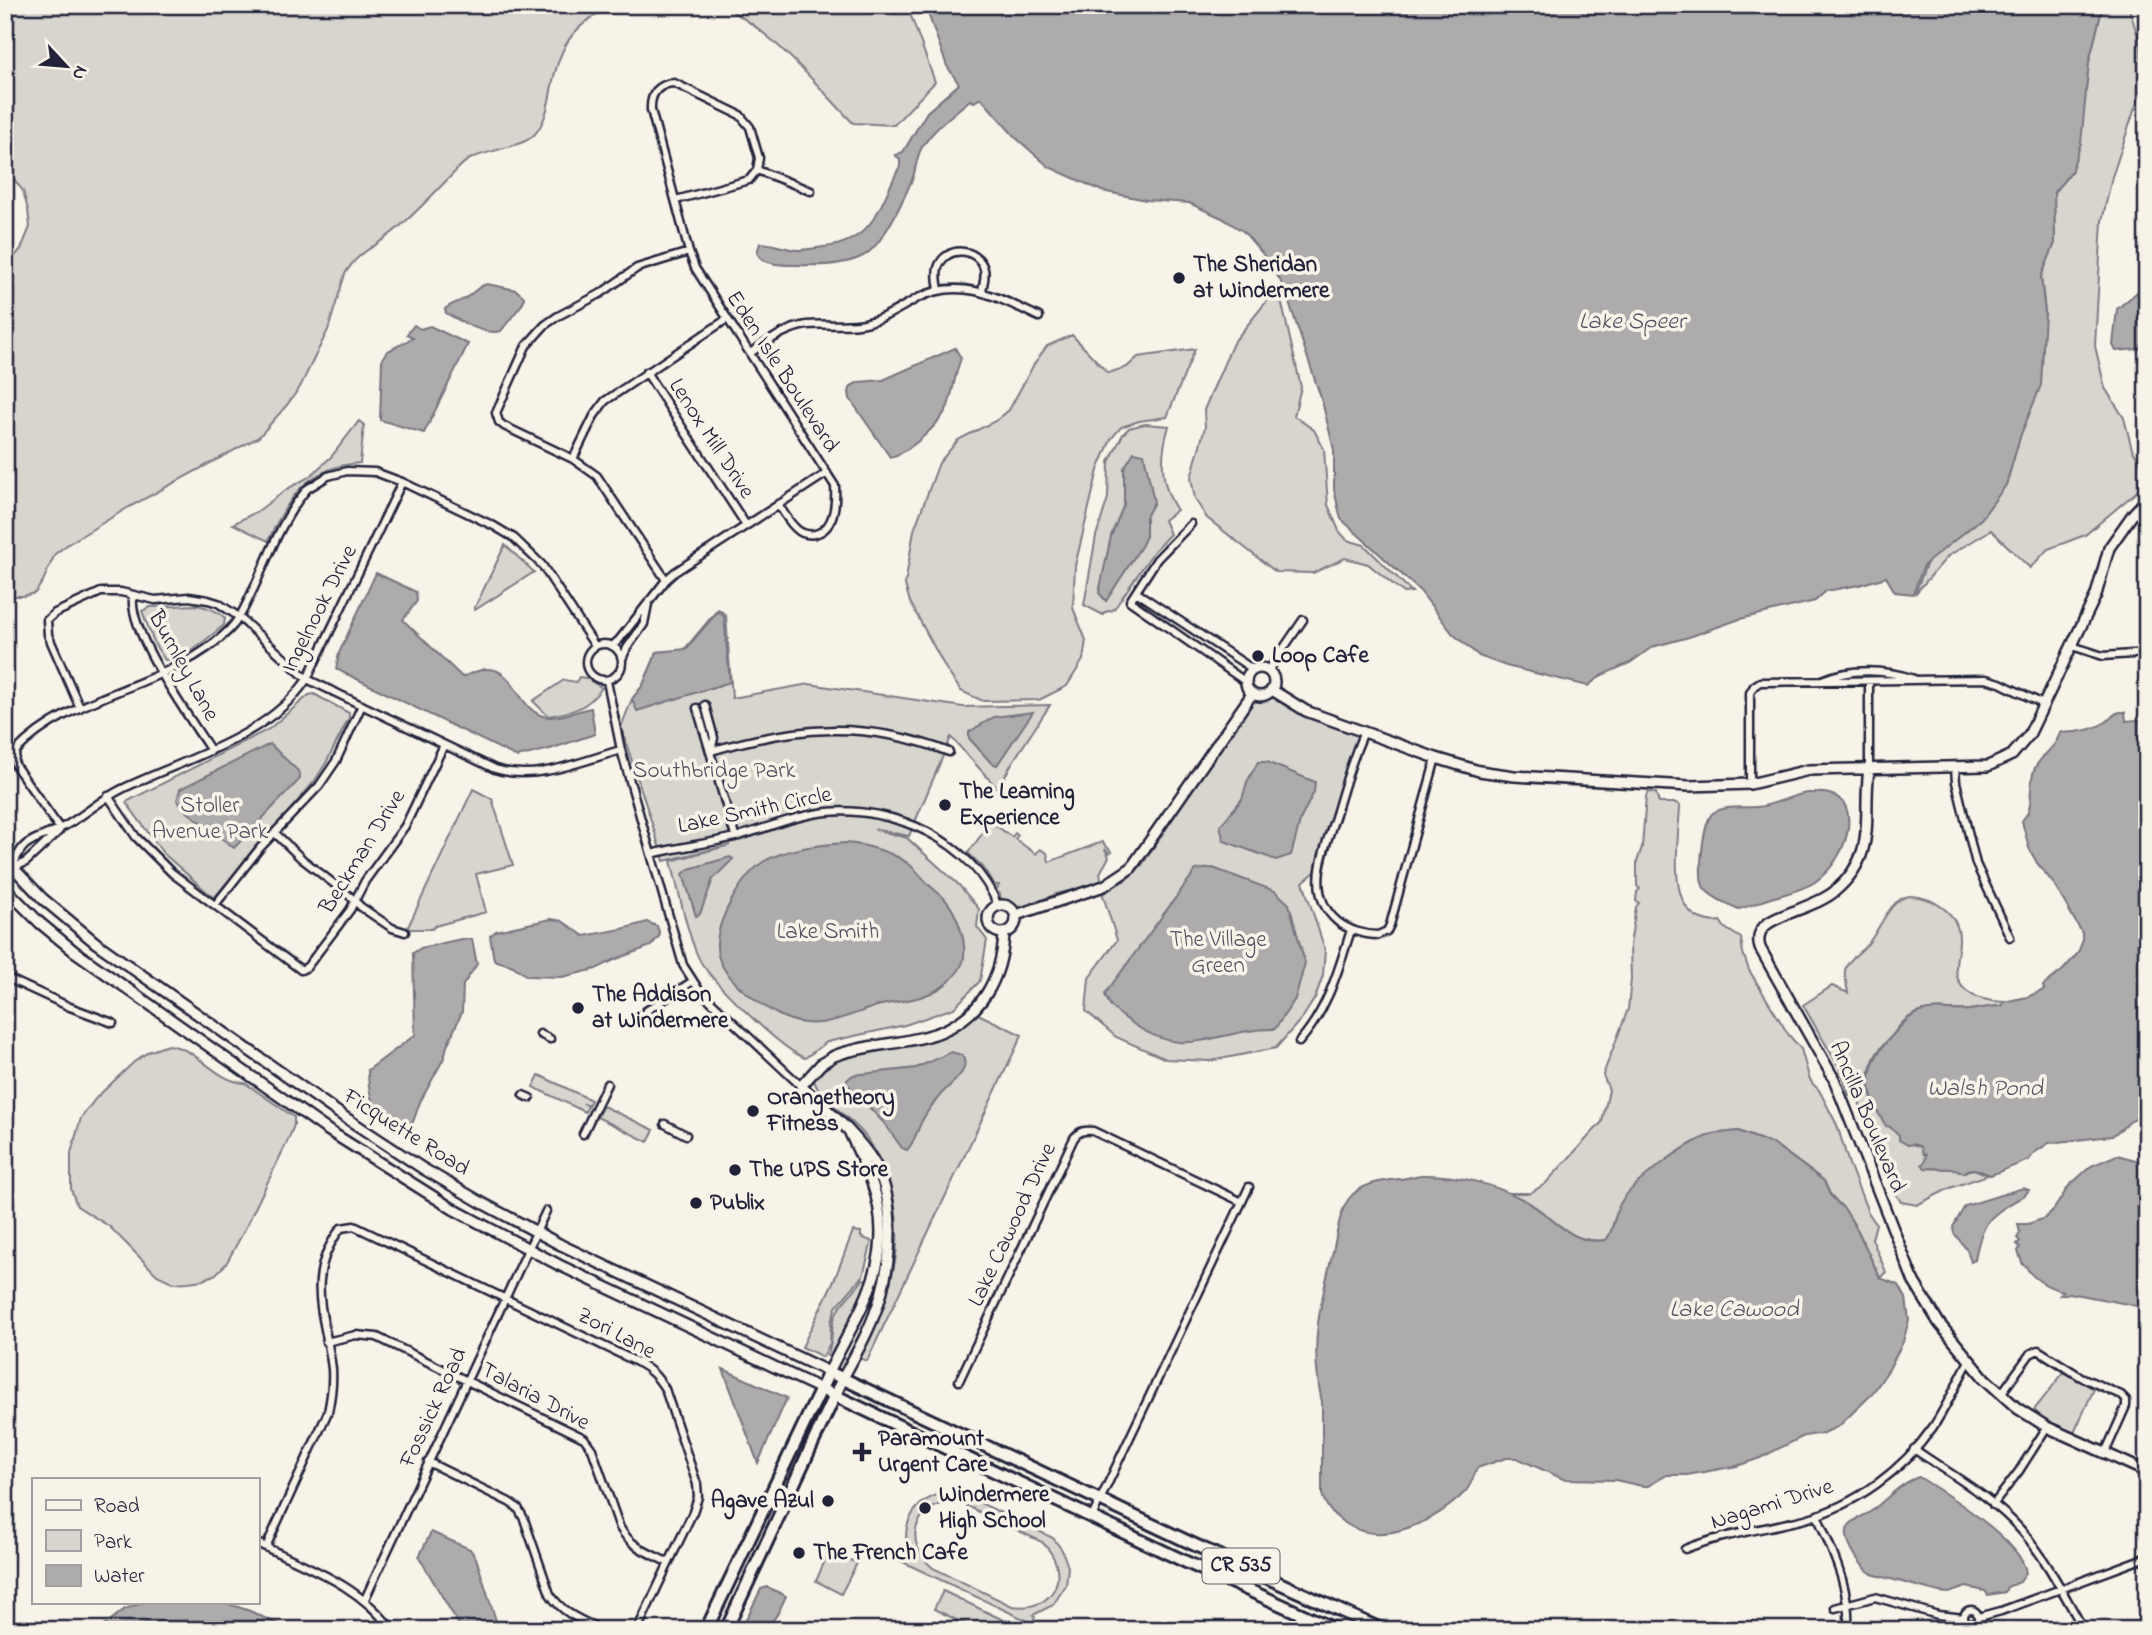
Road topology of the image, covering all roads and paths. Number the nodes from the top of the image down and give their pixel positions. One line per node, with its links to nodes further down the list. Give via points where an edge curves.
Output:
1 (757, 170): 2 (street); 3 (street, via 742,183); 3 (street, Eden Isle Boulevard, via 759,158 750,127 740,115 681,85 666,84 655,92 651,110)
2 (811, 191)
3 (676, 200): 4 (street, Eden Isle Boulevard)
4 (689, 252): 8 (street, Eden Isle Boulevard); 11 (street, via 637,268 558,316 526,346 497,407 497,418 504,426)
5 (939, 290): 6 (street); 6 (street, via 940,262 958,251 981,262 985,276); 9 (street, via 876,320 795,328)
6 (982, 292): 7 (street)
7 (1039, 317)
8 (727, 319): 9 (street, Eden Isle Boulevard); 10 (street)
9 (750, 353): 12 (street, Eden Isle Boulevard)
10 (646, 372): 11 (street, via 605,401); 17 (street, Lenox Mill Drive)
11 (573, 459): 18 (street, via 604,485)
12 (827, 473): 15 (street, Eden Isle Boulevard); 15 (street, via 835,496 831,521 824,531 801,533)
13 (402, 482): 22 (street, via 375,472 347,471 307,489 290,511); 24 (street, via 494,526 531,552); 32 (street, Ingelnook Drive)
14 (2147, 499): 26 (street, via 2109,548 2098,591)
15 (779, 504): 17 (street, Eden Isle Boulevard)
16 (1191, 524): 19 (street, via 1157,559)
17 (746, 525): 18 (street, Eden Isle Boulevard)
18 (666, 580): 21 (street, Eden Isle Boulevard)
19 (1136, 592): 29 (street); 37 (street, via 1130,601)
20 (133, 596): 22 (street, via 208,600); 31 (street, Burnley Lane, via 133,615); 43 (street, via 101,592 47,620 48,635)
21 (649, 602): 25 (street, Eden Isle Boulevard); 28 (street, Eden Isle Boulevard, via 644,624)
22 (239, 617): 31 (street, via 201,652); 32 (street)
23 (1303, 620): 30 (street)
24 (595, 646): 25 (street); 34 (street, via 587,656 586,668 593,677)
25 (612, 646): 28 (street)
26 (2072, 646): 27 (street, via 2103,656); 40 (street)
27 (2147, 653)
28 (622, 660): 34 (street, via 619,673)
29 (1254, 670): 30 (street); 37 (street)
30 (1268, 671): 38 (street, via 1274,680)
31 (162, 672): 43 (street); 48 (street, Burnley Lane)
32 (307, 679): 41 (street); 48 (street, Ingelnook Drive, via 271,714)
33 (1916, 679): 35 (street, via 1868,671); 36 (street); 40 (street, via 1990,679)
34 (607, 681): 47 (street)
35 (1820, 681): 36 (street); 54 (street, via 1764,681 1752,689)
36 (1869, 681): 53 (street, Ancilla Boulevard)
37 (1246, 682): 39 (street)
38 (1272, 690): 39 (street, via 1263,696); 45 (street, via 1306,711)
39 (1252, 694): 66 (street, via 1131,868 1104,886)
40 (2043, 704): 52 (street, via 2012,755 1988,766)
41 (362, 705): 46 (street); 57 (street, via 327,776)
42 (705, 705): 49 (street, via 714,738)
43 (80, 708): 56 (street, via 20,746 14,757)
44 (697, 708): 49 (street)
45 (1364, 732): 51 (street); 67 (street, via 1319,876 1327,910)
46 (444, 745): 47 (street, via 495,769 525,775); 63 (street, Beckman Drive, via 405,826)
47 (621, 750): 59 (street)
48 (211, 751): 55 (street, Ingelnook Drive)
49 (711, 751): 50 (street, via 783,733 832,729 886,733); 58 (street)
50 (949, 752)
51 (1436, 758): 54 (street, via 1514,776 1673,786); 67 (street, via 1390,925 1378,935)
52 (1955, 768): 53 (street); 70 (street, via 1976,864)
53 (1869, 769): 54 (street, via 1803,771); 93 (street, Ancilla Boulevard, via 1867,834 1853,870 1837,890 1820,901 1766,925 1759,944 1838,1088 1918,1289)
54 (1750, 784)
55 (108, 796): 56 (street, Ingelnook Drive); 64 (street, via 155,857)
56 (60, 829): 61 (street, Ingelnook Drive, via 26,862); 61 (street, Ingelnook Drive, via 17,852)
57 (275, 833): 63 (street); 64 (street)
58 (735, 836): 59 (street, Lake Smith Circle); 65 (street, Lake Smith Circle, via 824,813 879,815 954,848 979,872)
59 (651, 854): 72 (street)
60 (5, 859): 61 (street, Ficquette Road)
61 (9, 871): 89 (street, Ficquette Road, via 96,943 342,1116 422,1168)
62 (5, 888): 90 (street, Ficquette Road, via 74,951 320,1125)
63 (355, 901): 64 (street, Beckman Drive, via 301,970); 68 (street)
64 (215, 905)
65 (998, 905): 66 (street, via 1011,908); 69 (street, via 988,920 995,932)
66 (1016, 915): 69 (street, via 1013,928)
67 (1351, 930): 77 (street, via 1326,1004)
68 (405, 932)
69 (1004, 934): 79 (street, via 994,984 963,1020 940,1032 834,1056)
70 (2010, 937)
71 (5, 977): 74 (street)
72 (692, 981): 73 (street); 79 (street)
73 (636, 1021)
74 (113, 1023)
75 (540, 1034): 76 (street)
76 (550, 1039)
77 (1299, 1042)
78 (607, 1084): 83 (street)
79 (801, 1086): 88 (street, via 850,1133)
80 (523, 1094): 81 (street)
81 (530, 1098)
82 (665, 1124): 84 (street)
83 (583, 1134)
84 (686, 1135)
85 (1249, 1187): 86 (street)
86 (1242, 1202): 97 (street, Lake Cawood Drive, via 1093,1131 1078,1133); 107 (street)
87 (546, 1211): 89 (street, Fossick Road)
88 (884, 1217): 94 (street, via 880,1260); 95 (street, via 889,1255 881,1297)
89 (536, 1232): 90 (street, Fossick Road); 94 (street, Ficquette Road)
90 (528, 1250): 91 (street, Fossick Road); 98 (street, Ficquette Road)
91 (506, 1298): 92 (street, Zori Lane, via 349,1225 336,1235 320,1278 318,1298); 96 (street, Fossick Road); 116 (street, Zori Lane, via 649,1368 658,1377 698,1497)
92 (326, 1342): 96 (street, Talaria Drive, via 356,1335 377,1337); 113 (street, via 332,1368 328,1412)
93 (1969, 1361): 99 (street, Ancilla Boulevard); 102 (street, Nagami Drive, via 1936,1421)
94 (829, 1372): 95 (main road, CR 535); 98 (main road)
95 (843, 1378): 100 (main road); 107 (main road, CR 535)
96 (466, 1380): 104 (street, Fossick Road); 116 (street, Talaria Drive, via 584,1438 626,1540)
97 (959, 1381)
98 (821, 1389): 100 (main road); 127 (main road)
99 (2001, 1394): 101 (street, Ancilla Boulevard); 103 (street, via 2030,1354 2038,1350 2121,1395 2126,1406)
100 (835, 1395): 110 (main road, CR 535); 128 (main road)
101 (2047, 1427): 103 (street, Ancilla Boulevard); 108 (street)
102 (1914, 1449): 108 (street); 109 (street, Nagami Drive, via 1872,1487)
103 (2105, 1453): 105 (street, Ancilla Boulevard)
104 (428, 1462): 118 (street, Fossick Road); 125 (street, via 518,1508 550,1594 567,1613)
105 (2147, 1472)
106 (2147, 1491): 111 (street)
107 (1100, 1500): 110 (street); 130 (main road, CR 535)
108 (1993, 1505): 117 (street, via 2025,1534)
109 (1816, 1515): 114 (street, Nagami Drive); 119 (street)
110 (1092, 1517): 129 (main road, CR 535)
111 (2147, 1519)
112 (259, 1544): 113 (street)
113 (265, 1547): 118 (street)
114 (1685, 1549)
115 (2147, 1557): 117 (street)
116 (669, 1563): 126 (street, Zori Lane)
117 (2061, 1590): 121 (street); 132 (street)
118 (365, 1599): 124 (street)
119 (1848, 1604): 120 (street); 122 (street, via 1880,1598); 131 (street)
120 (1835, 1608)
121 (1979, 1617): 122 (street, via 1971,1610); 123 (street)
122 (1964, 1618): 123 (street)
123 (1974, 1627)
124 (392, 1630)
125 (602, 1630)
126 (637, 1630)
127 (706, 1630)
128 (726, 1630)
129 (1337, 1630)
130 (1382, 1630)
131 (1848, 1630)
132 (2084, 1630)

